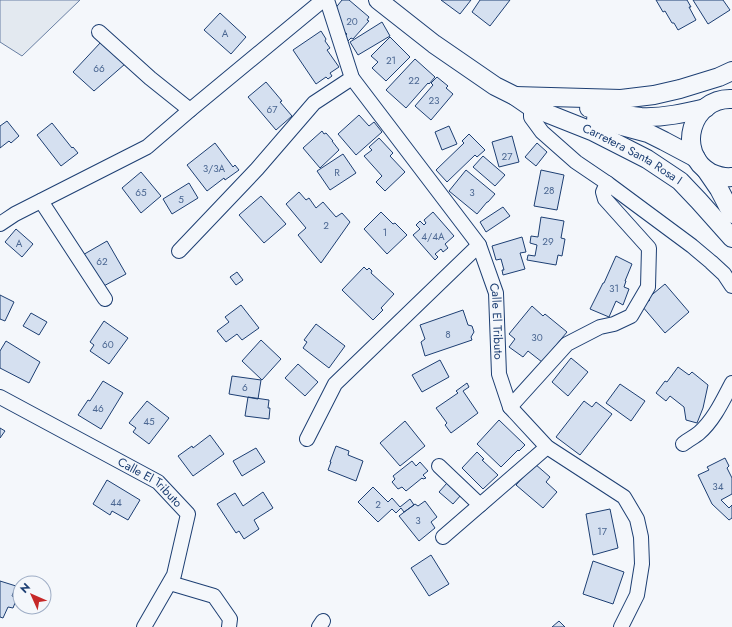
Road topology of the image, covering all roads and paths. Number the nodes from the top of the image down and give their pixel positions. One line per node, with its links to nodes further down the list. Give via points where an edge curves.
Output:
1 (323, 0): 11 (street)
2 (327, 0): 6 (street, Calle El Tributo)
3 (378, 0): 7 (street, Carretera Santa Rosa I, via 434,44 495,86)
4 (99, 32): 11 (street)
5 (732, 71): 7 (street, via 674,90 621,100)
6 (352, 78): 19 (street, Calle El Tributo); 20 (street, via 314,103 257,169)
7 (515, 96): 9 (street, Carretera Santa Rosa I); 10 (street, Carretera Santa Rosa I, via 641,117); 12 (street, Carretera Santa Rosa I, via 648,133)
8 (732, 99): 10 (street, via 720,100)
9 (531, 108): 14 (street, via 531,117 542,132 576,162); 18 (street, Carretera Santa Rosa I, via 594,132 647,159 680,181)
10 (706, 108): 12 (street, via 696,120 691,143)
11 (190, 110): 15 (street, via 147,147)
12 (701, 164): 13 (street, Carretera Santa Rosa I, via 720,176); 16 (street, via 719,189)
13 (732, 177)
14 (607, 183): 21 (street, via 692,246 724,274); 25 (street, via 603,192 605,199 649,248 648,287 631,316 600,327 567,344)
15 (41, 201): 17 (street); 22 (street)
16 (732, 214)
17 (0, 224)
18 (732, 238)
19 (479, 245): 25 (street, Calle El Tributo, via 496,293 500,374); 26 (street, via 335,384)
20 (179, 251)
21 (732, 286)
22 (105, 299)
23 (732, 382): 27 (street, via 709,422)
24 (0, 397): 32 (street, Calle El Tributo, via 158,482 188,514)
25 (510, 407): 28 (street, Calle El Tributo)
26 (307, 439)
27 (683, 444)
28 (547, 447): 30 (street); 35 (street, Calle El Tributo, via 624,497 637,519 642,564 637,595)
29 (439, 466): 30 (street)
30 (480, 505): 31 (street)
31 (443, 537)
32 (170, 583): 33 (street, Calle El Tributo); 34 (street, via 214,596 230,618)
33 (144, 627)
34 (229, 627)
35 (621, 627)

